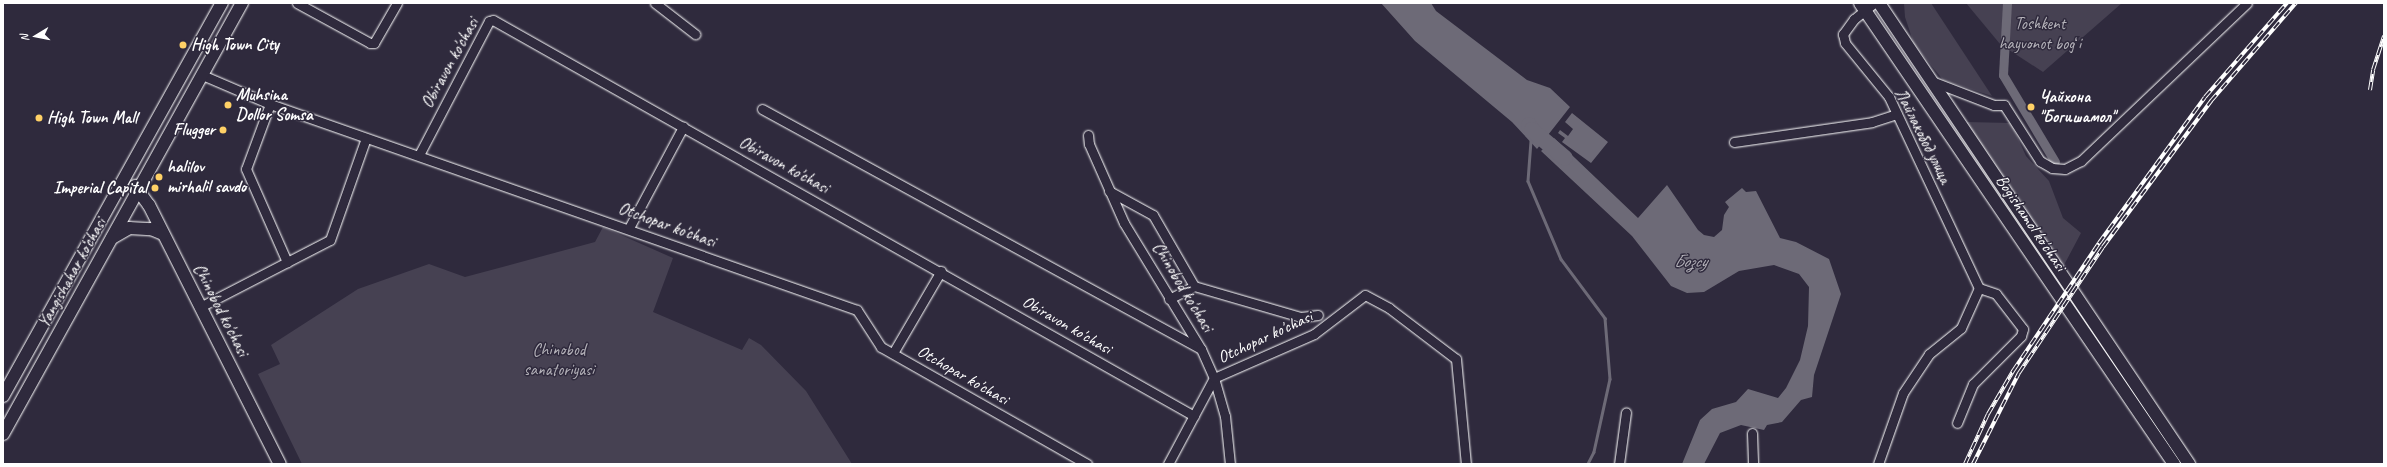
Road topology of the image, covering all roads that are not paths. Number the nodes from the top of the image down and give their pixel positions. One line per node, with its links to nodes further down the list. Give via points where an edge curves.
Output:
1 (222, 3): 20 (main road, Yangishahar ko‘chasi)
2 (242, 3): 10 (main road, Yangishahar ko‘chasi)
3 (297, 3): 4 (street, via 370,43 374,43)
4 (397, 3)
5 (655, 3): 9 (street)
6 (1879, 3): 11 (main road, Bogishamol ko'chasi)
7 (2247, 3): 11 (street, via 2081,161 2065,169 2052,168 2040,161 2004,105 1994,105)
8 (1866, 5): 14 (street, Лайлакобод улица, via 1843,34 1844,43 1888,97); 52 (main road, Bogishamol ko'chasi)
9 (695, 34)
10 (202, 75): 12 (street, Otchopar ko'chasi); 21 (main road, Yangishahar ko‘chasi)
11 (1934, 82): 53 (main road, Bogishamol ko'chasi)
12 (270, 104): 17 (street, Otchopar ko'chasi); 26 (street, via 246,169)
13 (762, 109): 35 (street)
14 (1897, 114): 18 (street, via 1872,122); 29 (street, Лайлакобод улица)
15 (683, 127): 19 (street, Obiravon ko'chasi, via 493,20 489,21); 23 (street); 27 (street, Obiravon ko'chasi)
16 (1088, 135): 22 (street, Chinobod ko'chasi, via 1089,144)
17 (366, 138): 19 (street, Otchopar ko'chasi); 26 (street, via 330,240)
18 (1734, 142)
19 (419, 155): 23 (street, Otchopar ko'chasi)
20 (124, 179): 21 (main road); 33 (main road, Yangishahar ko‘chasi)
21 (139, 188): 24 (main road, Chinobod ko'chasi); 25 (main road, Yangishahar ko‘chasi)
22 (1109, 191): 28 (street, via 1153,215); 30 (street, Chinobod ko'chasi)
23 (629, 228): 36 (street, Otchopar ko'chasi, via 857,310 881,347)
24 (164, 234): 25 (main road, via 151,229 129,228); 31 (main road, Chinobod ko'chasi)
25 (111, 239): 34 (main road, Yangishahar ko‘chasi)
26 (287, 262): 31 (street)
27 (941, 271): 36 (street); 40 (street, Obiravon ko'chasi)
28 (1194, 286): 30 (street); 32 (street, via 1301,317)
29 (1979, 288): 41 (street, via 1996,294 2023,329 2023,334 1976,380); 51 (street, via 1961,328 1929,354 1903,393)
30 (1169, 299): 35 (street, Chinobod ko'chasi)
31 (200, 307): 44 (main road, Chinobod ko'chasi)
32 (1318, 315)
33 (46, 317): 34 (main road); 38 (main road, Yangishahar ko‘chasi)
34 (62, 326): 43 (main road, Yangishahar ko‘chasi)
35 (1201, 350): 37 (street, Chinobod ko'chasi)
36 (893, 354): 45 (street, Otchopar ko'chasi)
37 (1214, 378): 40 (street, Otchopar ko'chasi); 47 (street, Chinobod ko'chasi, via 1225,416); 48 (street, Otchopar ko'chasi, via 1314,334 1365,295 1389,308 1456,359)
38 (3, 396)
39 (1626, 412): 49 (street)
40 (1194, 416): 46 (street, Otchopar ko'chasi)
41 (1957, 423)
42 (1752, 433): 50 (street)
43 (3, 434)
44 (280, 464)
45 (1087, 464)
46 (1168, 464)
47 (1230, 464)
48 (1466, 464)
49 (1619, 464)
50 (1753, 464)
51 (1878, 464)
52 (2174, 464)
53 (2189, 464)

